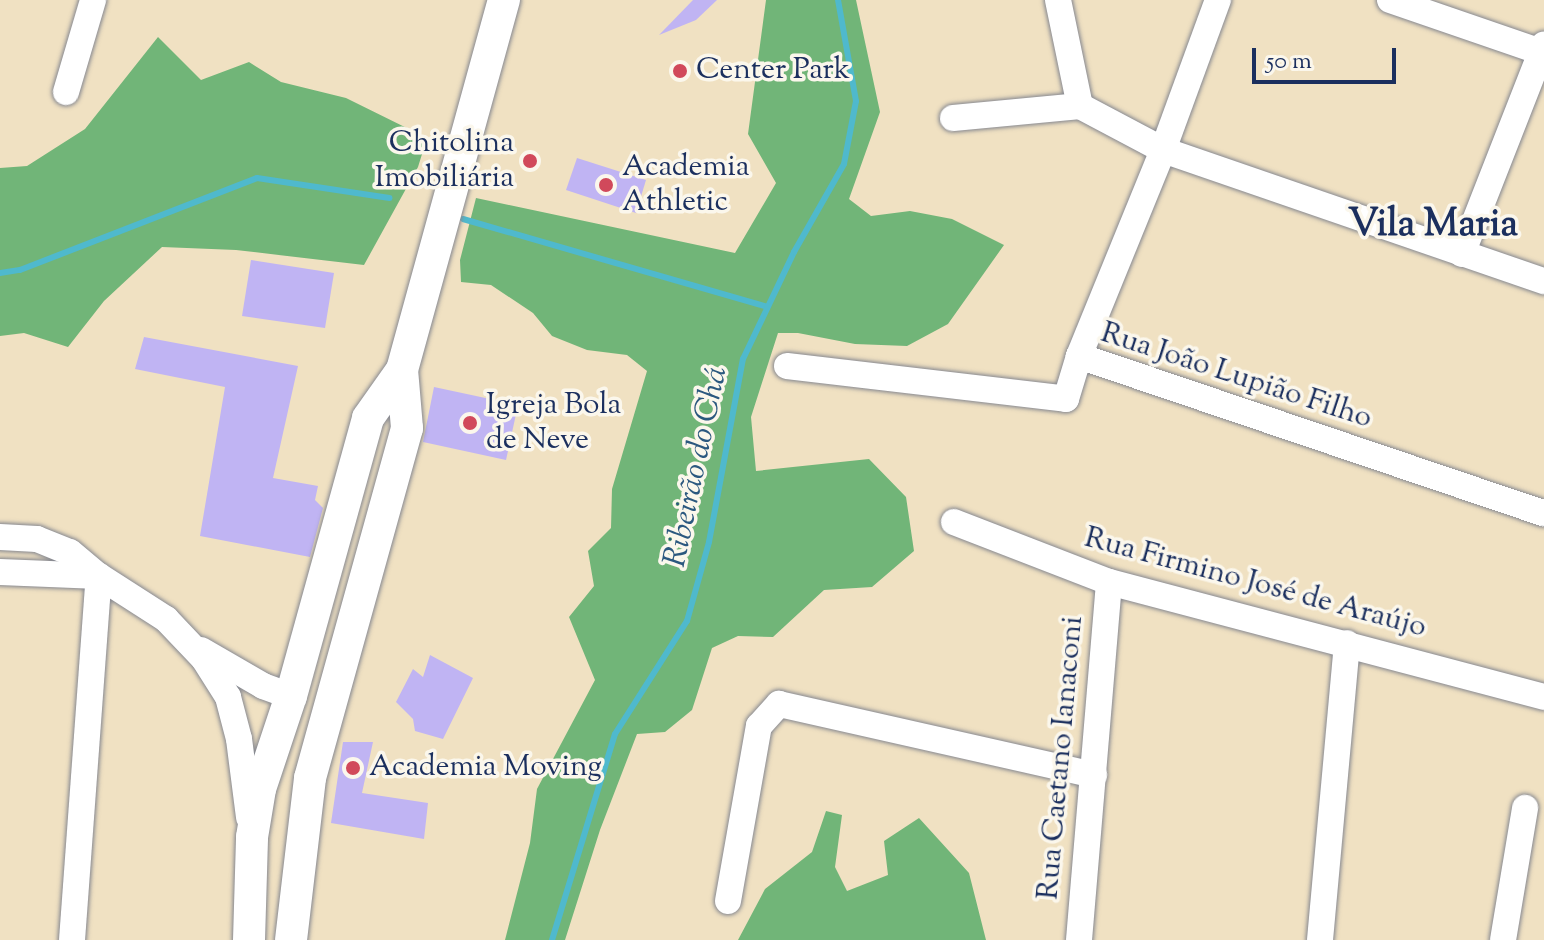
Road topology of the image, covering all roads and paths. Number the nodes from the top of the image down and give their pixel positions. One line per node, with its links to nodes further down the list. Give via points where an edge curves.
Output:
1 (93, 0): 7 (street)
2 (504, 0): 15 (main road)
3 (1058, 0): 8 (street)
4 (1218, 0): 10 (street)
5 (1390, 0): 6 (street)
6 (1543, 50): 11 (street)
7 (66, 92)
8 (1080, 106): 9 (street); 10 (street)
9 (953, 118)
10 (1163, 150): 11 (street); 13 (street)
11 (1462, 254): 12 (street)
12 (1544, 281)
13 (1079, 356): 14 (street, Rua João Lupião Filho, via 1066,399); 16 (street, Rua João Lupião Filho)
14 (787, 366)
15 (402, 370): 24 (main road, via 368,418); 32 (main road, via 407,428 310,778)
16 (1544, 513)
17 (954, 522): 21 (street, Rua Firmino José de Araújo)
18 (0, 537): 20 (street, via 54,543)
19 (0, 572): 20 (street)
20 (99, 576): 22 (street, via 166,619); 30 (street)
21 (1109, 582): 23 (street, Rua Firmino José de Araújo); 26 (street, Rua Caetano Ianaconi)
22 (188, 643): 24 (street); 28 (street, via 228,697)
23 (1347, 643): 25 (street, Rua Firmino José de Araújo); 34 (street)
24 (291, 696): 28 (main road, via 260,789)
25 (1544, 697)
26 (1094, 775): 29 (street, via 779,704 759,726); 33 (street, Rua Caetano Ianaconi)
27 (1525, 808): 35 (street)
28 (252, 837): 31 (main road)
29 (728, 901)
30 (72, 940)
31 (249, 940)
32 (291, 940)
33 (1079, 940)
34 (1320, 940)
35 (1503, 940)

